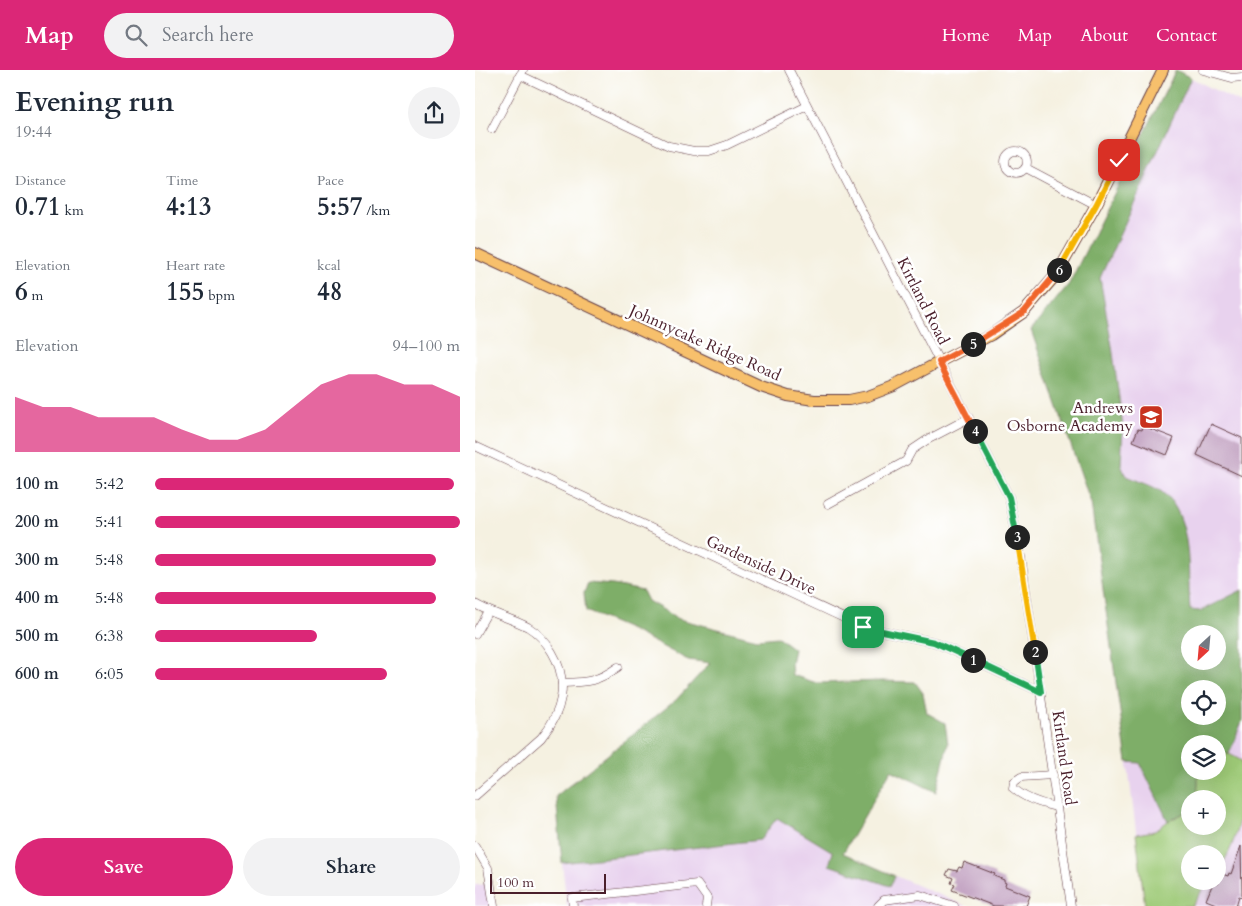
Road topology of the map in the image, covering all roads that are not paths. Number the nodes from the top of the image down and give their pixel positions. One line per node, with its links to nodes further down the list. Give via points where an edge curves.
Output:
1 (789, 70): 6 (street, Kirtland Road)
2 (1163, 70): 9 (main road, Johnnycake Ridge Road)
3 (1203, 70): 5 (street, via 1232,78)
4 (521, 73): 6 (street, via 669,146 694,151 709,151 727,145); 7 (street)
5 (1242, 77)
6 (807, 106): 11 (street, Kirtland Road)
7 (492, 129)
8 (1026, 168): 9 (street)
9 (1096, 205): 11 (main road, Johnnycake Ridge Road, via 1057,274 1024,312 991,335)
10 (475, 253): 11 (main road, Johnnycake Ridge Road, via 761,387 788,396 849,400 868,396)
11 (939, 362): 12 (street, Kirtland Road)
12 (969, 418): 14 (street, via 912,450 906,461); 20 (street, Kirtland Road, via 1009,497)
13 (475, 446): 20 (street, Gardenside Drive, via 863,627 934,642)
14 (828, 504)
15 (475, 604): 16 (street)
16 (488, 611): 17 (street); 19 (street, via 528,627 542,638 555,657)
17 (475, 634)
18 (618, 667): 19 (street, via 594,681)
19 (562, 683): 22 (street, via 561,700 550,727)
20 (1041, 692): 21 (street, Kirtland Road)
21 (1053, 775): 23 (street, Kirtland Road); 23 (street, via 1021,776 1013,788 1031,799)
22 (475, 796)
23 (1057, 807): 30 (street, Kirtland Road)
24 (475, 846): 25 (street, via 491,877)
25 (494, 906)
26 (573, 906): 27 (street, via 572,898 697,884 707,898)
27 (706, 906)
28 (877, 906): 29 (street, via 884,900 920,895)
29 (955, 906)
30 (1071, 906)

